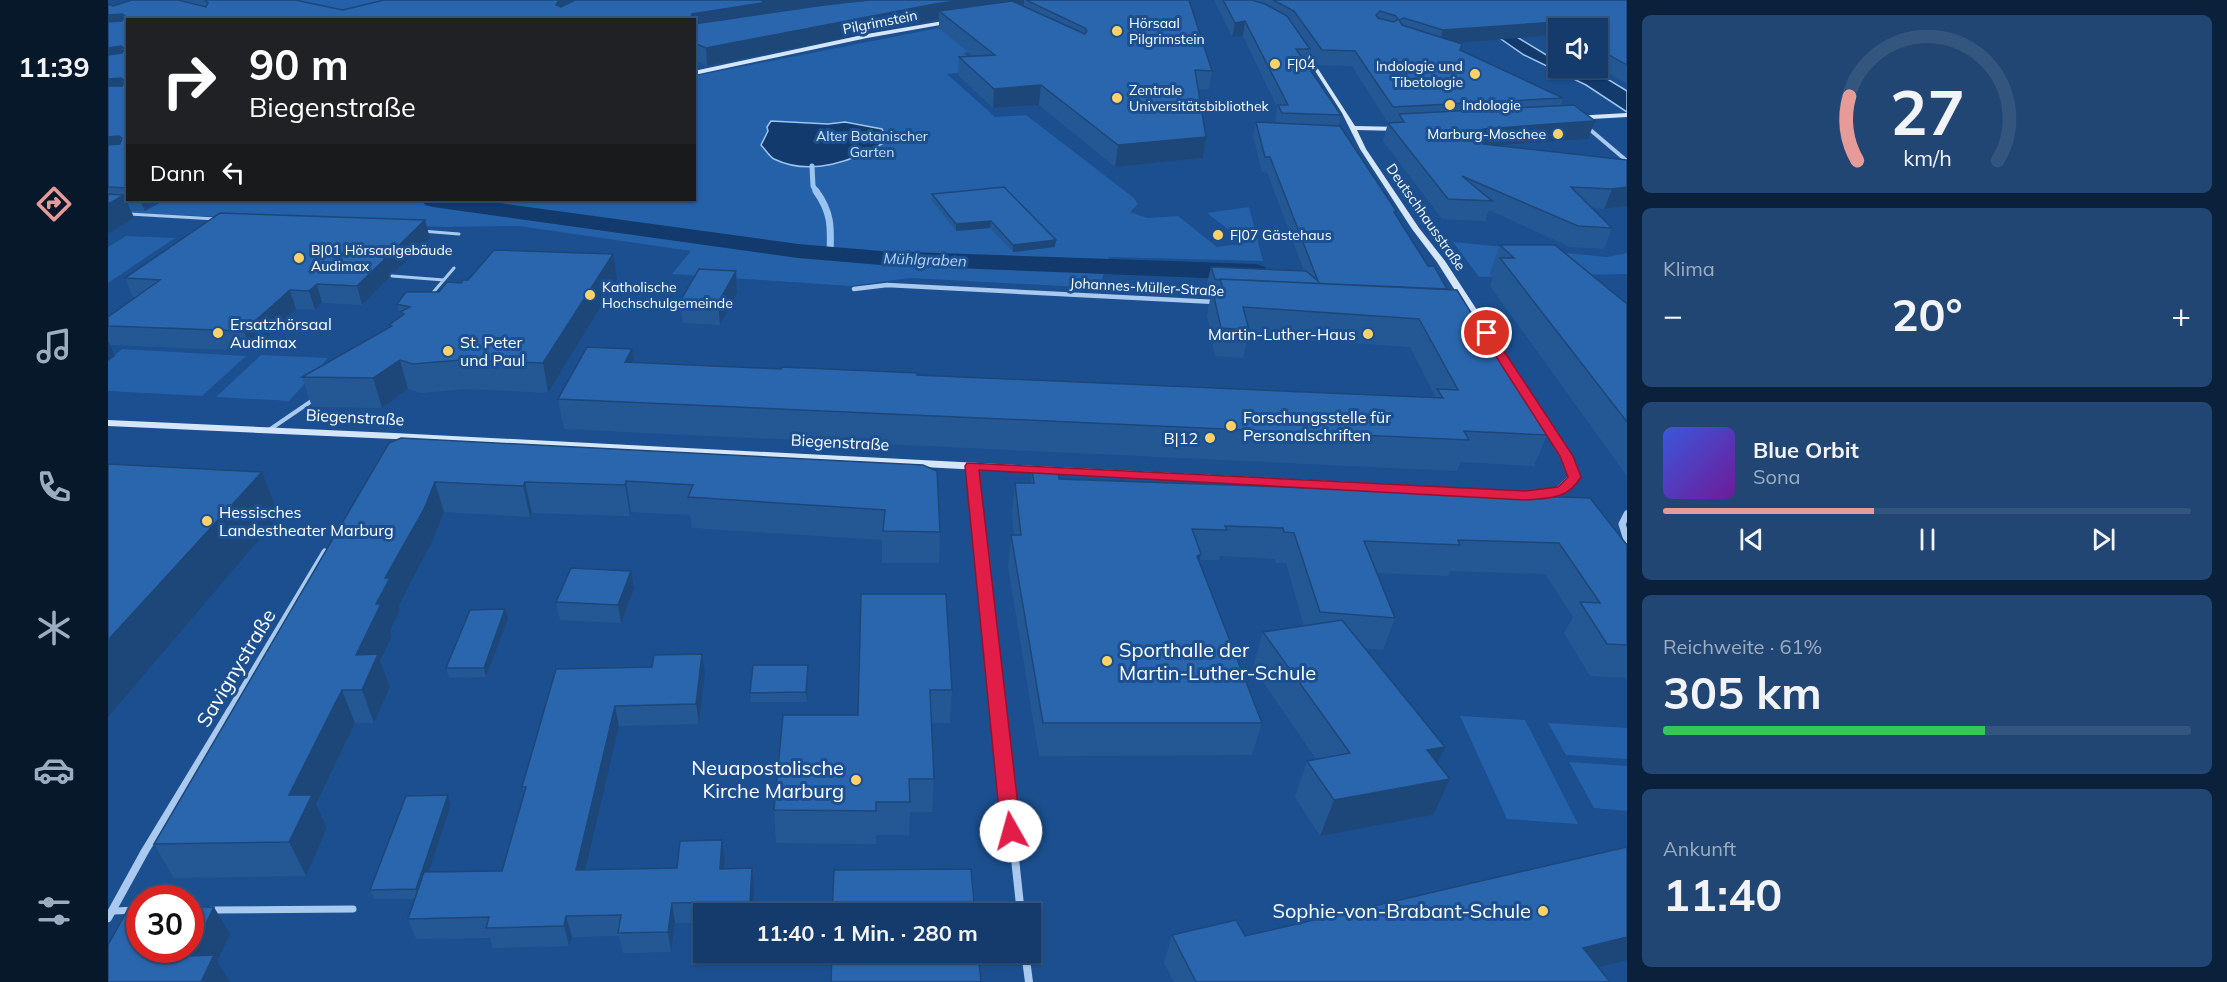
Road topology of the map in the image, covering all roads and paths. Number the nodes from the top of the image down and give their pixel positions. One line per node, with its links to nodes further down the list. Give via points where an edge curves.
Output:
1 (958, 21): 3 (main road, Pilgrimstein)
2 (1295, 37): 6 (main road, Deutschhausstraße)
3 (696, 73)
4 (1627, 115): 5 (main road)
5 (1569, 117): 10 (street, via 1601,137)
6 (1353, 128): 7 (main road); 9 (main road, Deutschhausstraße)
7 (1405, 128)
8 (1347, 137): 9 (lane)
9 (1357, 137): 22 (main road, Deutschhausstraße)
10 (1627, 162)
11 (119, 214): 12 (lane)
12 (222, 219)
13 (415, 231): 14 (lane)
14 (459, 234)
15 (454, 268): 17 (lane)
16 (392, 276): 17 (lane)
17 (444, 280): 19 (lane)
18 (854, 289): 20 (street, Johannes-Müller-Straße, via 887,285)
19 (429, 297)
20 (1218, 302)
21 (1463, 313): 22 (street)
22 (1475, 314): 27 (main road, Deutschhausstraße, via 1566,456 1574,477)
23 (318, 398): 25 (lane)
24 (108, 423): 25 (main road, Biegenstraße)
25 (269, 430): 26 (main road, Biegenstraße, via 391,441)
26 (972, 466): 27 (main road, Biegenstraße, via 1525,495 1551,494); 31 (street)
27 (1569, 486)
28 (1627, 514): 29 (street, via 1622,524)
29 (1627, 540)
30 (327, 548): 33 (street, Savignystraße)
31 (1020, 903)
32 (353, 909): 35 (lane)
33 (113, 910): 34 (lane); 36 (street, Savignystraße)
34 (126, 910)
35 (204, 910)
36 (108, 918)
37 (1026, 963): 38 (street)
38 (1029, 982)

